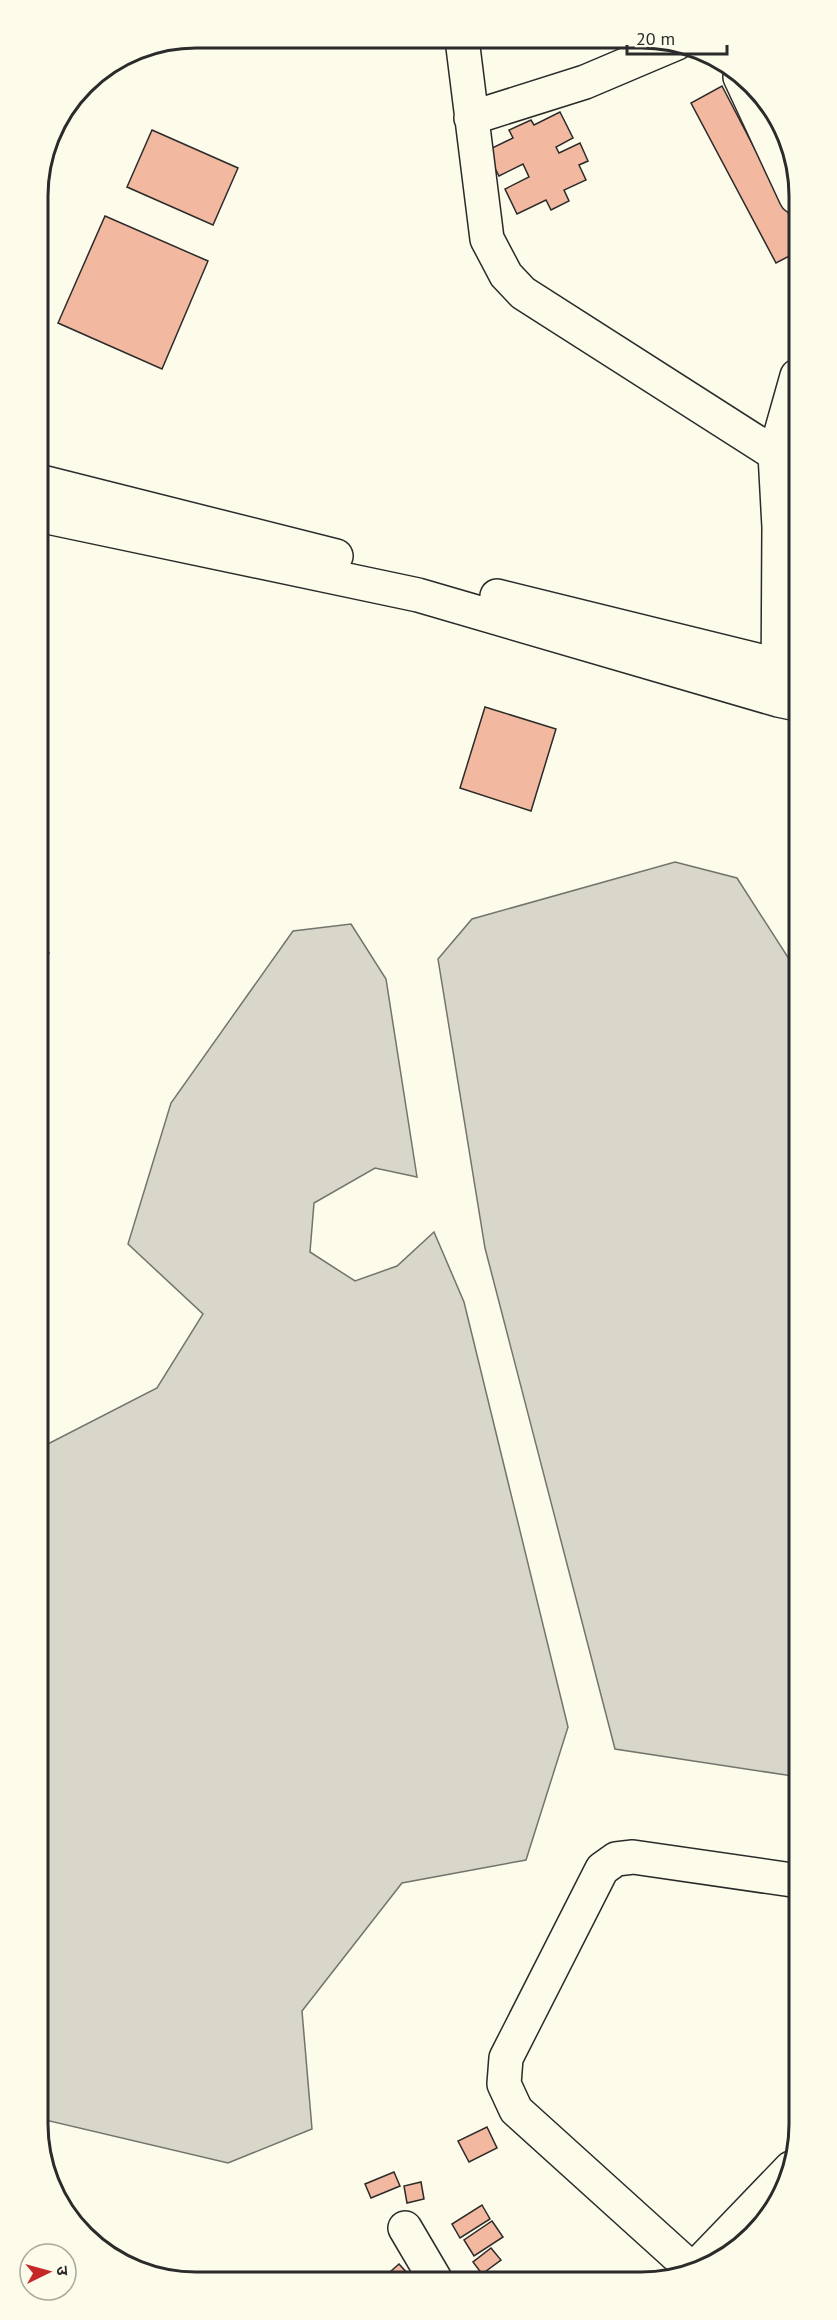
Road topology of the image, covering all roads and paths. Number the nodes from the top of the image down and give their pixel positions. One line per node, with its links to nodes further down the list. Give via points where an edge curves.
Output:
1 (463, 48): 4 (street)
2 (639, 49): 4 (street, via 585,82)
3 (747, 93): 5 (street)
4 (471, 118): 7 (street, via 487,239 506,275 523,293)
5 (788, 180)
6 (789, 404): 7 (street)
7 (775, 454): 10 (street)
8 (48, 483): 10 (street)
9 (48, 517): 11 (street, via 418,595)
10 (788, 668): 11 (street)
11 (787, 702)
12 (789, 1880): 16 (street, via 633,1857 616,1859 603,1869 507,2058 504,2084 516,2110)
13 (777, 2182): 15 (street)
14 (405, 2228): 17 (street)
15 (707, 2256)
16 (686, 2265)
17 (431, 2272)

